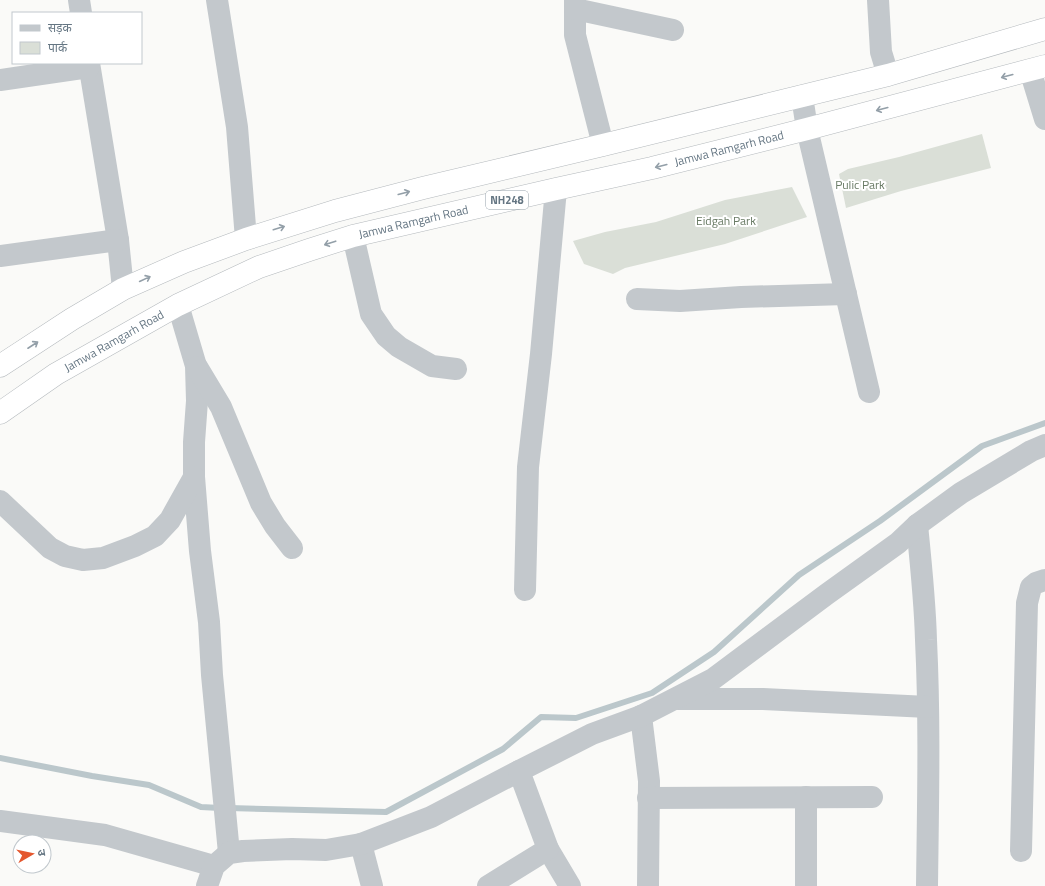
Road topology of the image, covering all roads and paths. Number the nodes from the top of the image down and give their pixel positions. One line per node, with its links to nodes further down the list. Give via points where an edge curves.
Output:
1 (79, 0): 5 (street)
2 (217, 0): 18 (street, via 237,127)
3 (878, 0): 10 (street, via 881,52)
4 (575, 4): 7 (street); 15 (street, via 575,36)
5 (81, 12)
6 (1045, 29): 10 (highway, NH248)
7 (673, 30)
8 (89, 65): 11 (street); 19 (street)
9 (1038, 68): 13 (street); 14 (highway, Jamwa Ramgarh Road / NH248, one-way to 14)
10 (888, 75): 12 (highway, NH248)
11 (0, 80)
12 (802, 96): 14 (street); 15 (highway, NH248)
13 (1045, 119)
14 (808, 129): 16 (highway, Jamwa Ramgarh Road / NH248, one-way to 16); 22 (street)
15 (603, 145): 18 (highway, NH248, one-way to 15, via 335,211)
16 (556, 189): 17 (highway, Jamwa Ramgarh Road / NH248); 36 (street, via 528,467)
17 (353, 236): 24 (highway, Jamwa Ramgarh Road / NH248, one-way to 24, via 259,267); 27 (street, via 371,314 386,336 399,347 432,366)
18 (246, 239): 21 (highway, NH248, one-way to 18, via 184,262)
19 (118, 240): 20 (street); 21 (street)
20 (0, 256)
21 (123, 289): 25 (highway, NH248, one-way to 21)
22 (846, 294): 23 (street, via 680,301); 28 (street)
23 (637, 299)
24 (178, 305): 26 (street); 29 (highway, Jamwa Ramgarh Road / NH248, via 56,374)
25 (0, 366)
26 (196, 366): 31 (street); 34 (street, via 221,407 261,503)
27 (456, 368)
28 (869, 392)
29 (0, 412)
30 (1045, 445): 33 (street, via 961,493)
31 (194, 477): 32 (street, via 170,520 155,536 103,558 83,560 65,556 50,548); 48 (street, via 222,779)
32 (0, 501)
33 (917, 525): 37 (street, via 898,544 713,679); 38 (street, via 924,597)
34 (292, 548)
35 (1045, 580): 47 (street, via 1031,587 1027,603)
36 (526, 590)
37 (675, 699): 38 (street, via 762,699); 39 (street)
38 (928, 708): 54 (street)
39 (641, 716): 40 (street, via 592,734); 43 (street, via 649,781)
40 (519, 771): 45 (street, via 431,817); 46 (street)
41 (806, 797): 42 (street); 43 (street); 53 (street)
42 (872, 797)
43 (648, 798): 52 (street)
44 (0, 821): 48 (street, via 105,835)
45 (361, 844): 48 (street, via 326,850 243,850); 50 (street)
46 (548, 849): 49 (street); 51 (street)
47 (1021, 851)
48 (219, 861)
49 (563, 881)
50 (372, 886)
51 (488, 886)
52 (648, 886)
53 (806, 886)
54 (927, 886)

